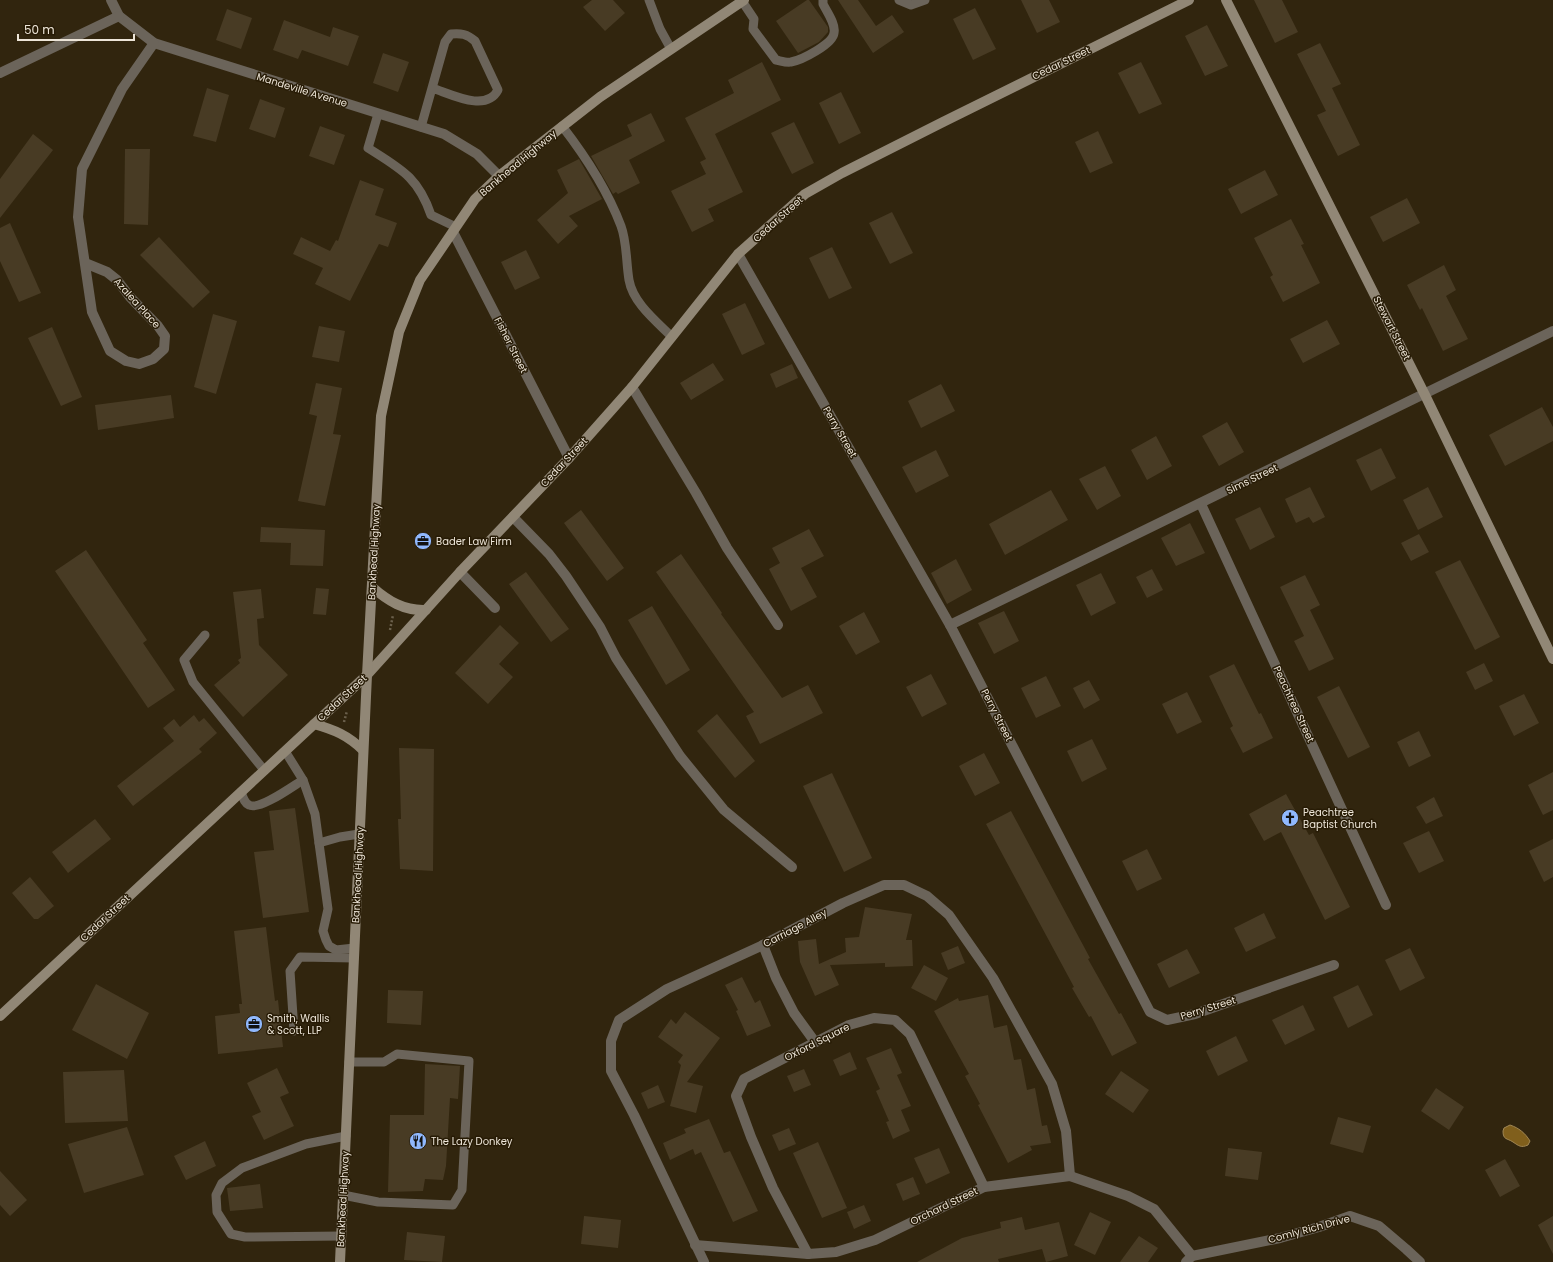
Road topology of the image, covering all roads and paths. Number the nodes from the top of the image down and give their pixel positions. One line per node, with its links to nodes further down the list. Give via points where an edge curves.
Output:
1 (111, 0): 9 (street, Mandeville Avenue)
2 (649, 0): 11 (lane)
3 (823, 0): 8 (lane, via 835,28 834,36 808,56 790,62 776,60 753,29 754,19)
4 (899, 0): 5 (lane, via 911,5)
5 (925, 0)
6 (1189, 0): 19 (street, Cedar Street, via 842,173 805,194)
7 (1226, 0): 24 (street, Stewart Street)
8 (743, 1): 11 (street, Bankhead Highway)
9 (119, 16): 10 (street, Mandeville Avenue); 12 (street)
10 (154, 43): 14 (street, Mandeville Avenue); 20 (street, Azalea Place, via 122,89 82,169 78,216)
11 (671, 49): 15 (street, Bankhead Highway)
12 (0, 73)
13 (432, 88): 13 (lane, via 445,42 451,34 459,33 469,35 475,40 498,90 488,101 477,102); 16 (lane)
14 (378, 114): 16 (street, Mandeville Avenue); 18 (lane, via 368,148 406,174 425,198 431,215)
15 (562, 126): 17 (street, Bankhead Highway); 22 (lane, via 597,176 621,226 629,282 640,306)
16 (421, 127): 17 (street, Mandeville Avenue, via 444,134 477,154)
17 (499, 176): 18 (street, Bankhead Highway, via 475,199)
18 (454, 229): 25 (street, Fisher Street); 29 (street, Bankhead Highway, via 420,280 399,332 381,416)
19 (738, 254): 22 (street, Cedar Street); 34 (street, Perry Street)
20 (85, 263): 20 (street, Azalea Place, via 92,312 110,351 126,361 139,364 153,359 164,349 165,336 158,326 117,280 107,272)
21 (1553, 332): 24 (street, Sims Street)
22 (672, 337): 23 (street, Cedar Street)
23 (632, 387): 25 (street, Cedar Street); 33 (street, via 727,548)
24 (1425, 395): 26 (street, Sims Street); 37 (street, Stewart Street)
25 (569, 458): 27 (street, Cedar Street)
26 (1201, 504): 34 (street, Sims Street); 48 (street, Peachtree Street)
27 (513, 517): 28 (street, Cedar Street); 47 (street, via 549,554 566,576 680,756 724,810)
28 (460, 572): 30 (street); 32 (street, Cedar Street)
29 (372, 587): 32 (street, via 382,596 406,608); 38 (street, Bankhead Highway)
30 (495, 608)
31 (394, 609): 36 (path)
32 (426, 610): 38 (street, Cedar Street)
33 (778, 625)
34 (950, 625): 51 (street, Perry Street, via 1150,1012 1167,1020 1195,1014)
35 (205, 635): 42 (lane, via 184,660 193,682)
36 (388, 638)
37 (1553, 659)
38 (367, 675): 39 (street, Cedar Street); 40 (street, Bankhead Highway)
39 (314, 724): 40 (street, via 350,738); 41 (street, Cedar Street)
40 (363, 750): 45 (street, Bankhead Highway)
41 (285, 751): 42 (street, Cedar Street); 43 (lane)
42 (264, 770): 44 (street, Cedar Street)
43 (303, 780): 44 (lane, via 256,806 250,806 245,802); 46 (lane, via 315,814)
44 (241, 792): 52 (street, Cedar Street)
45 (360, 834): 46 (lane, via 340,836); 50 (street, Bankhead Highway)
46 (319, 843): 50 (lane, via 328,909 323,931 329,946)
47 (792, 867)
48 (1386, 905)
49 (763, 945): 54 (street, via 776,978 794,1012); 57 (street, Carriage Alley, via 843,903 884,885 904,885 927,896 949,915 993,978 1052,1084 1066,1131); 61 (street, Carriage Alley, via 667,989 619,1020 611,1041 611,1071)
50 (354, 953): 53 (lane, via 300,957 290,971); 55 (street, Bankhead Highway)
51 (1334, 965)
52 (0, 1016)
53 (294, 1031)
54 (815, 1042): 58 (street, Oxford Square, via 849,1025 874,1018 895,1020 910,1034); 62 (street, Oxford Square, via 744,1079 736,1096 773,1188)
55 (349, 1062): 56 (street, Bankhead Highway); 59 (lane, via 384,1062 397,1054 469,1061 462,1190 453,1205 378,1202)
56 (346, 1136): 59 (street, Bankhead Highway); 60 (lane, via 306,1144 242,1168 222,1183 216,1195 216,1212 231,1234 245,1237)
57 (1070, 1176): 58 (street, Orchard Street); 63 (street, Orchard Street, via 1128,1196 1154,1209)
58 (984, 1187): 62 (street, Orchard Street, via 875,1240 836,1252)
59 (343, 1195): 60 (street, Bankhead Highway)
60 (341, 1236): 64 (street, Bankhead Highway)
61 (695, 1245): 62 (street, Orchard Street); 65 (street, Carriage Alley)
62 (808, 1254)
63 (1189, 1259): 66 (street, Comly Rich Drive, via 1280,1238 1350,1216 1379,1226)
64 (340, 1262)
65 (704, 1262)
66 (1420, 1262)

